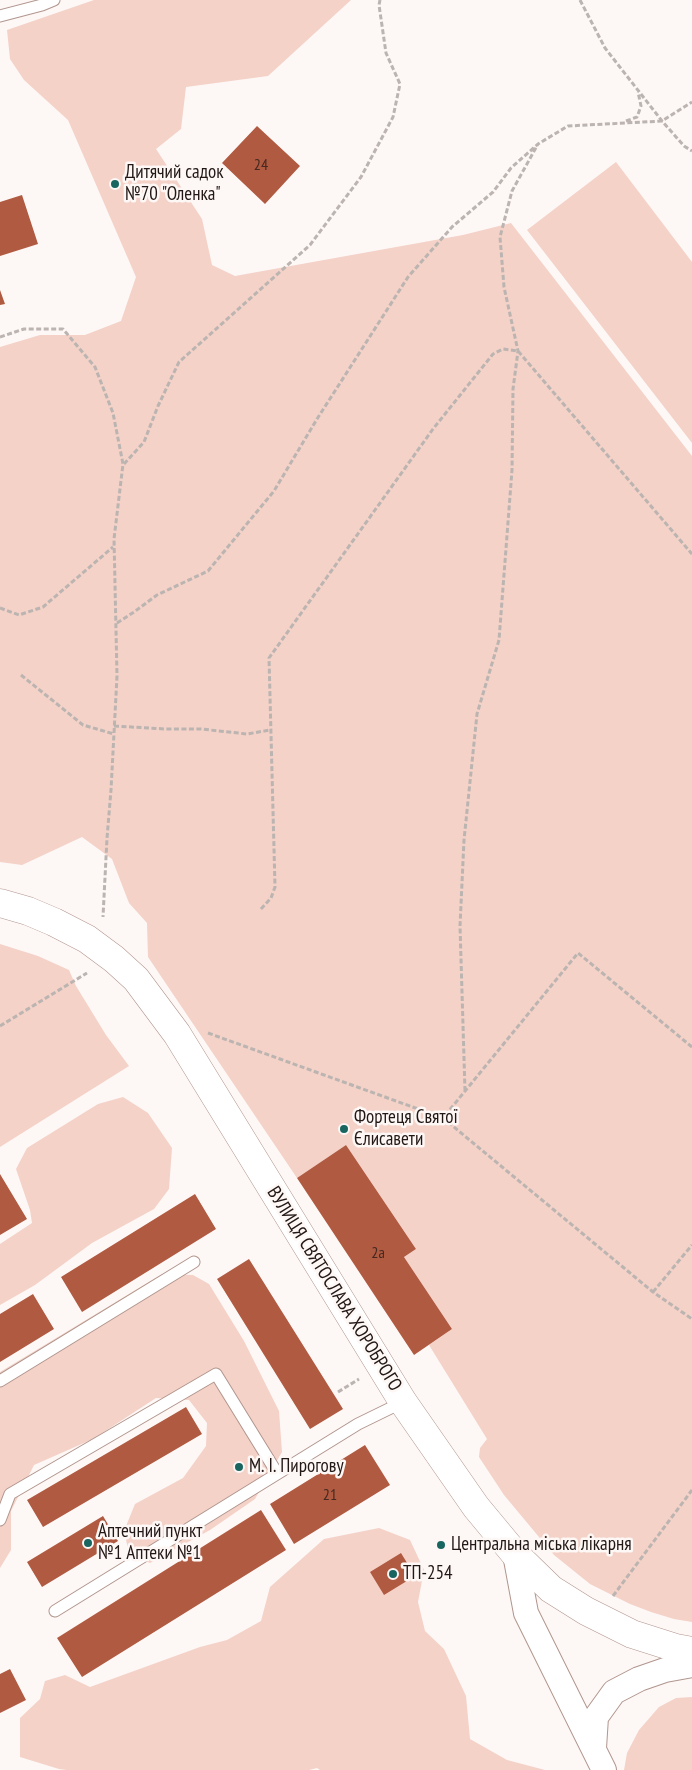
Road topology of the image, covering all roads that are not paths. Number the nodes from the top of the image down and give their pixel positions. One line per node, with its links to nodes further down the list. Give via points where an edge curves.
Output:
1 (54, 0): 2 (lane)
2 (0, 16)
3 (0, 903): 6 (main road, ВУЛИЦЯ СВЯТОСЛАВА ХОРОБРОГО, via 28,911 87,939 136,979 177,1034)
4 (194, 1262): 5 (lane)
5 (0, 1382)
6 (403, 1402): 7 (lane, via 358,1424); 9 (main road, ВУЛИЦЯ СВЯТОСЛАВА ХОРОБРОГО, via 476,1507)
7 (277, 1474): 8 (lane, via 216,1374 10,1494); 10 (lane)
8 (0, 1520)
9 (515, 1554): 11 (main road, ВУЛИЦЯ СВЯТОСЛАВА ХОРОБРОГО, via 551,1589 586,1611 632,1634); 13 (street, via 526,1613)
10 (55, 1611)
11 (692, 1651)
12 (692, 1664): 13 (street, via 648,1676 614,1692 596,1717)
13 (599, 1760)

